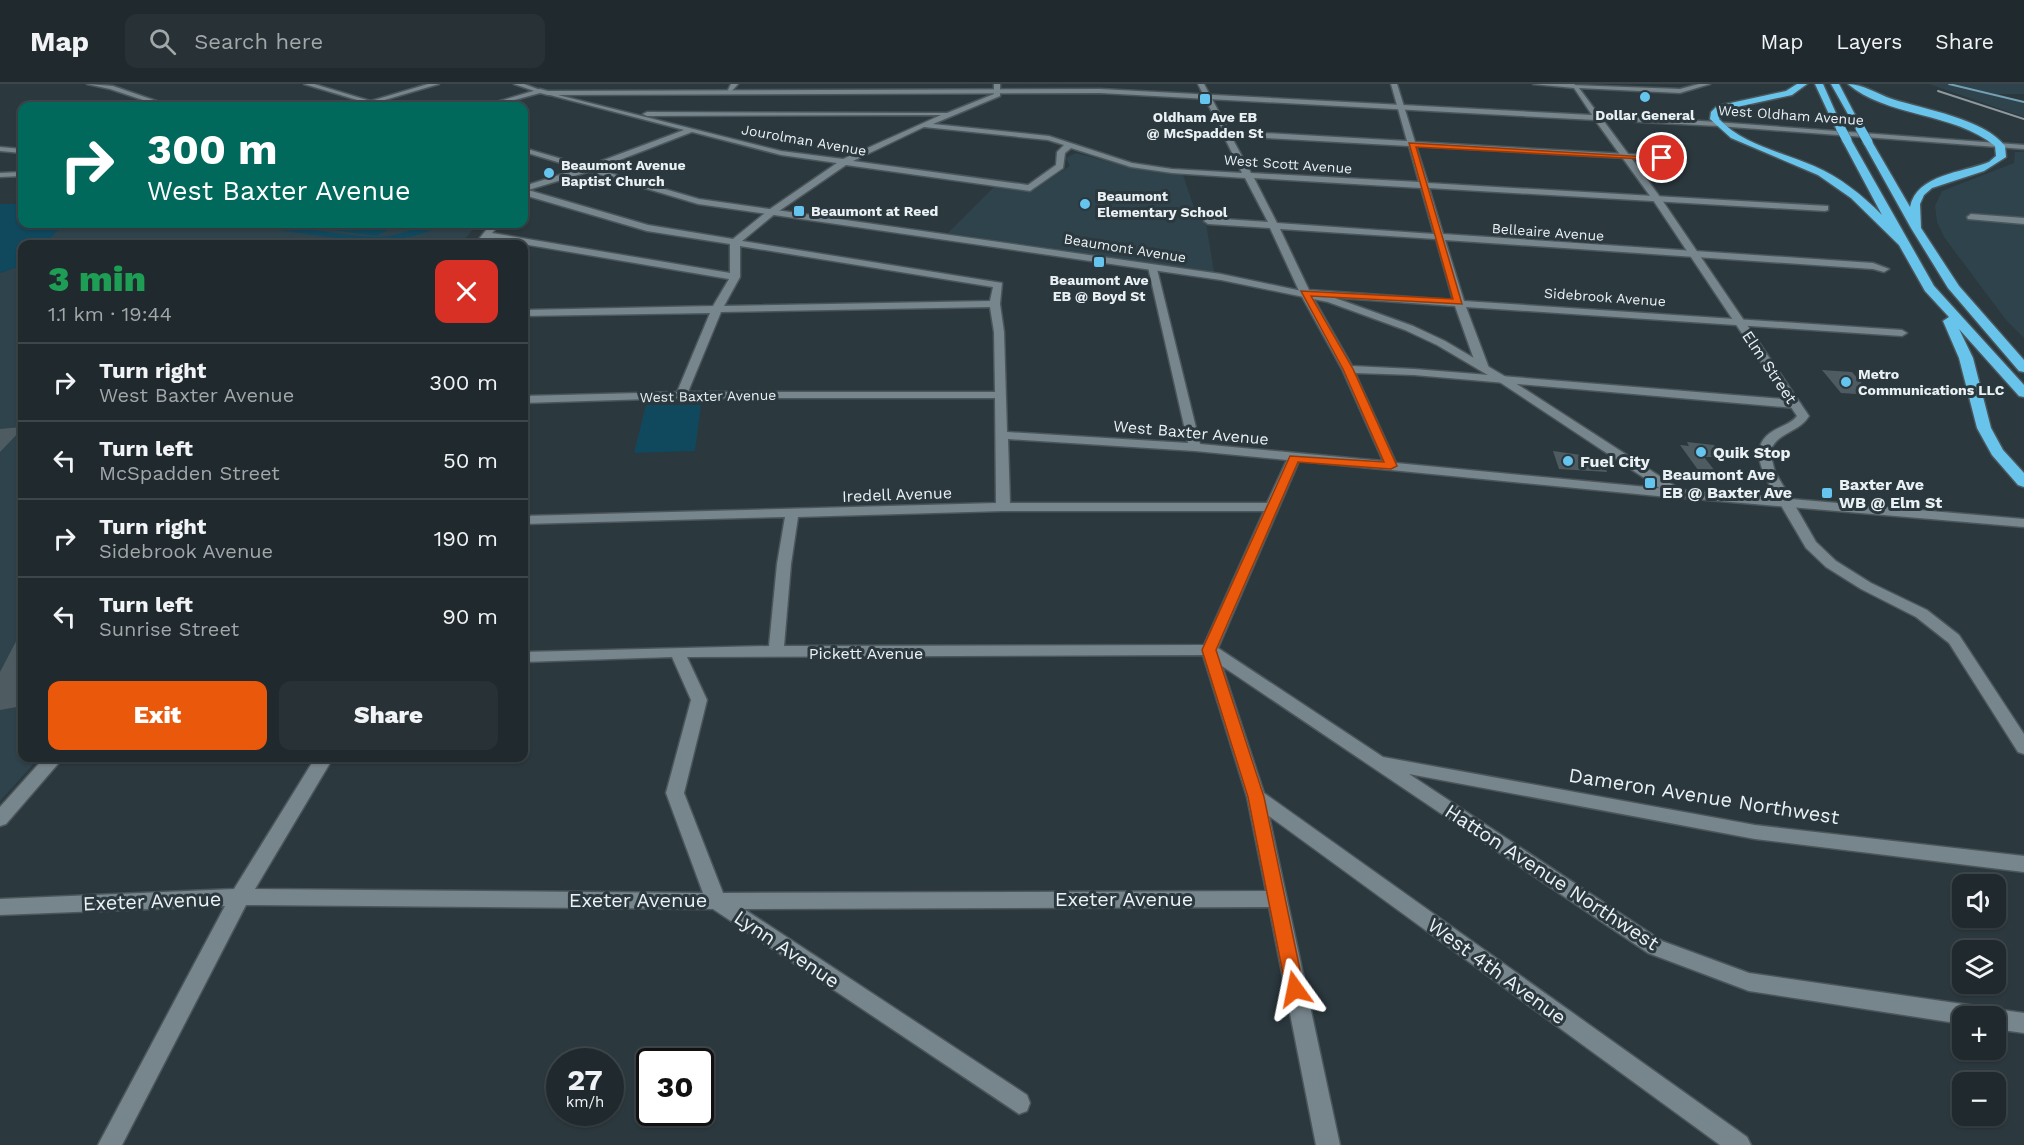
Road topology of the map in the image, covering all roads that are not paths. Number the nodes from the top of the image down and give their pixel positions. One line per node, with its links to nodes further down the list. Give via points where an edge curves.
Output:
1 (90, 84): 20 (street)
2 (307, 84): 21 (street)
3 (436, 84): 22 (street)
4 (517, 84): 18 (street, Jourolman Avenue)
5 (735, 84): 17 (street)
6 (1201, 84): 19 (street)
7 (1394, 84): 24 (street)
8 (1536, 84): 14 (street)
9 (1707, 84): 15 (street)
10 (1803, 84): 28 (highway, via 1789,93 1720,108 1714,119)
11 (1819, 84): 64 (highway, bridge)
12 (1835, 84): 57 (highway, bridge)
13 (1852, 84): 34 (highway, via 1901,106 1984,133)
14 (1574, 85): 15 (street, via 1680,91); 27 (street, Elm Street)
15 (1688, 86)
16 (998, 87): 17 (street, West Oldham Avenue); 19 (street, West Oldham Avenue); 25 (street, via 998,95)
17 (729, 91): 18 (street, West Oldham Avenue)
18 (544, 92): 23 (street); 26 (street, Jourolman Avenue)
19 (1209, 97): 24 (street, West Oldham Avenue); 31 (street)
20 (155, 102)
21 (368, 102)
22 (374, 102)
23 (503, 102)
24 (1399, 107): 27 (street, West Oldham Avenue); 33 (street)
25 (950, 113): 26 (street); 29 (street)
26 (628, 114): 30 (street, Jourolman Avenue)
27 (1597, 117): 28 (street, West Oldham Avenue); 39 (street, Elm Street)
28 (1718, 124): 34 (street, West Oldham Avenue); 64 (highway, via 1843,187)
29 (923, 125): 32 (street, West Scott Avenue, via 1049,138); 41 (street)
30 (689, 131): 41 (street, Jourolman Avenue, via 781,153); 42 (street)
31 (1225, 133): 33 (street); 45 (street)
32 (1070, 144): 41 (street, Jourolman Avenue, via 1061,152 1060,166 1030,188); 45 (street, West Scott Avenue, via 1131,165)
33 (1412, 144): 39 (street); 46 (street)
34 (1999, 144): 35 (street, West Oldham Avenue); 57 (highway, via 2001,157 1993,164 1934,183 1923,191 1915,202)
35 (2024, 147)
36 (0, 149): 37 (street)
37 (18, 151)
38 (528, 151): 42 (street, Beaumont Avenue)
39 (1626, 156): 40 (street); 49 (street, Elm Street)
40 (1680, 159)
41 (844, 162): 51 (street)
42 (588, 169): 47 (street); 51 (street, Beaumont Avenue, via 698,201)
43 (18, 174): 44 (street)
44 (0, 175)
45 (1248, 175): 46 (street, West Scott Avenue); 55 (street)
46 (1425, 187): 49 (street, West Scott Avenue); 59 (street)
47 (528, 190)
48 (528, 192): 63 (street, via 647,228)
49 (1657, 199): 50 (street, West Scott Avenue); 65 (street, Elm Street)
50 (1825, 208)
51 (773, 211): 63 (street); 66 (street, Beaumont Avenue)
52 (1971, 217): 54 (street)
53 (1208, 221): 55 (street, Belleaire Avenue)
54 (2024, 221)
55 (1274, 226): 59 (street, Belleaire Avenue); 69 (street)
56 (492, 228): 58 (street)
57 (1916, 228): 77 (highway, via 1954,288)
58 (486, 235): 60 (street); 61 (street)
59 (1440, 238): 65 (street, Belleaire Avenue); 70 (street)
60 (482, 240)
61 (516, 240)
62 (528, 242): 68 (street)
63 (735, 242): 68 (street); 71 (street, via 998,285)
64 (1903, 243): 72 (highway)
65 (1694, 255): 67 (street, Belleaire Avenue); 75 (street, Elm Street)
66 (1153, 267): 69 (street, Beaumont Avenue); 89 (street)
67 (1884, 269)
68 (735, 277): 73 (street)
69 (1305, 293): 70 (street, Sidebrook Avenue); 79 (street, Beaumont Avenue, via 1409,328); 81 (street)
70 (1459, 302): 75 (street, Sidebrook Avenue); 79 (street)
71 (994, 304): 73 (street); 85 (street, via 999,332)
72 (1942, 305): 83 (highway); 92 (highway, via 1966,358 1984,428 1997,452)
73 (717, 309): 74 (street); 84 (street)
74 (528, 313)
75 (1739, 320): 76 (street, Sidebrook Avenue); 87 (street, Elm Street)
76 (1902, 333)
77 (1992, 333): 78 (highway); 80 (highway)
78 (2024, 356)
79 (1483, 368): 82 (street, Beaumont Avenue)
80 (2024, 368)
81 (1348, 369): 82 (street); 91 (street)
82 (1502, 379): 87 (street); 93 (street, Beaumont Avenue)
83 (2024, 393)
84 (681, 395): 85 (street, West Baxter Avenue); 86 (street, West Baxter Avenue)
85 (1000, 395): 88 (street)
86 (528, 400)
87 (1795, 404): 94 (street, Elm Street, via 1802,420 1768,438 1762,452)
88 (1001, 435): 89 (street, West Baxter Avenue); 95 (street)
89 (1195, 447): 90 (street, West Baxter Avenue)
90 (1294, 458): 91 (street, West Baxter Avenue); 96 (street)
91 (1391, 466): 93 (street, West Baxter Avenue)
92 (2024, 482)
93 (1678, 494): 94 (street, West Baxter Avenue)
94 (1786, 502): 99 (street, West Baxter Avenue); 104 (street, Elm Street, via 1812,548 1837,570 1941,625)
95 (1003, 507): 96 (street, Iredell Avenue); 97 (street, Iredell Avenue)
96 (1271, 507): 100 (street)
97 (792, 514): 98 (street, Iredell Avenue); 102 (street)
98 (528, 520)
99 (2024, 523)
100 (1209, 650): 102 (street, Pickett Avenue); 107 (street, Hatton Avenue Northwest); 108 (street)
101 (677, 652): 102 (street, Pickett Avenue); 103 (street, Pickett Avenue); 113 (street, Lynn Avenue, via 699,700 675,793)
102 (776, 653)
103 (528, 657)
104 (2024, 748)
105 (50, 762): 109 (street)
106 (322, 762): 111 (street)
107 (1378, 762): 110 (street, Dameron Avenue Northwest, via 1755,832); 115 (street, Hatton Avenue Northwest, via 1655,947 1749,982)
108 (1256, 797): 112 (street); 121 (street, West 4th Avenue)
109 (0, 819)
110 (2024, 864)
111 (240, 897): 113 (street, Exeter Avenue); 114 (street, Exeter Avenue); 119 (street)
112 (1275, 899): 113 (street, Exeter Avenue); 120 (street)
113 (716, 901): 118 (street, Lynn Avenue)
114 (0, 907)
115 (1952, 1012)
116 (2006, 1021): 117 (street)
117 (2024, 1023)
118 (1019, 1103)
119 (110, 1145)
120 (1328, 1145)
121 (1738, 1145)

